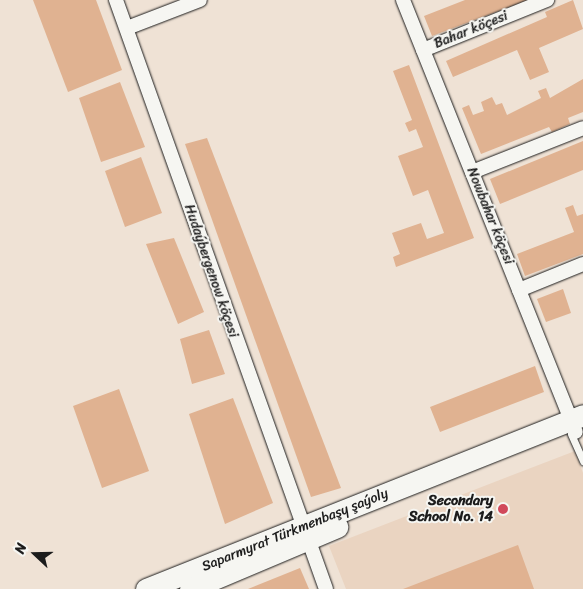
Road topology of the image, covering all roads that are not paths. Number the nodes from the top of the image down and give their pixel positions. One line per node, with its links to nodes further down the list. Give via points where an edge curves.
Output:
1 (116, 0): 5 (street, Hudaýbergenow köçesi)
2 (200, 0): 5 (street)
3 (403, 0): 6 (street, Nowbahar köçesi)
4 (547, 0): 6 (street, Bahar köçesi)
5 (127, 28): 13 (street, Hudaýbergenow köçesi)
6 (423, 50): 8 (street, Nowbahar köçesi)
7 (583, 128): 8 (street)
8 (472, 172): 10 (street, Nowbahar köçesi)
9 (583, 264): 10 (street)
10 (519, 290): 11 (street, Nowbahar köçesi)
11 (577, 426): 12 (lane); 13 (main road, Saparmyrat Türkmenbaşy şaýoly)
12 (583, 461)
13 (304, 534): 14 (main road, Saparmyrat Türkmenbaşy şaýoly); 15 (main road, Saparmyrat Türkmenbaşy şaýoly); 16 (street, Hudaýbergenow köçesi)
14 (146, 589)
15 (190, 589)
16 (326, 589)

